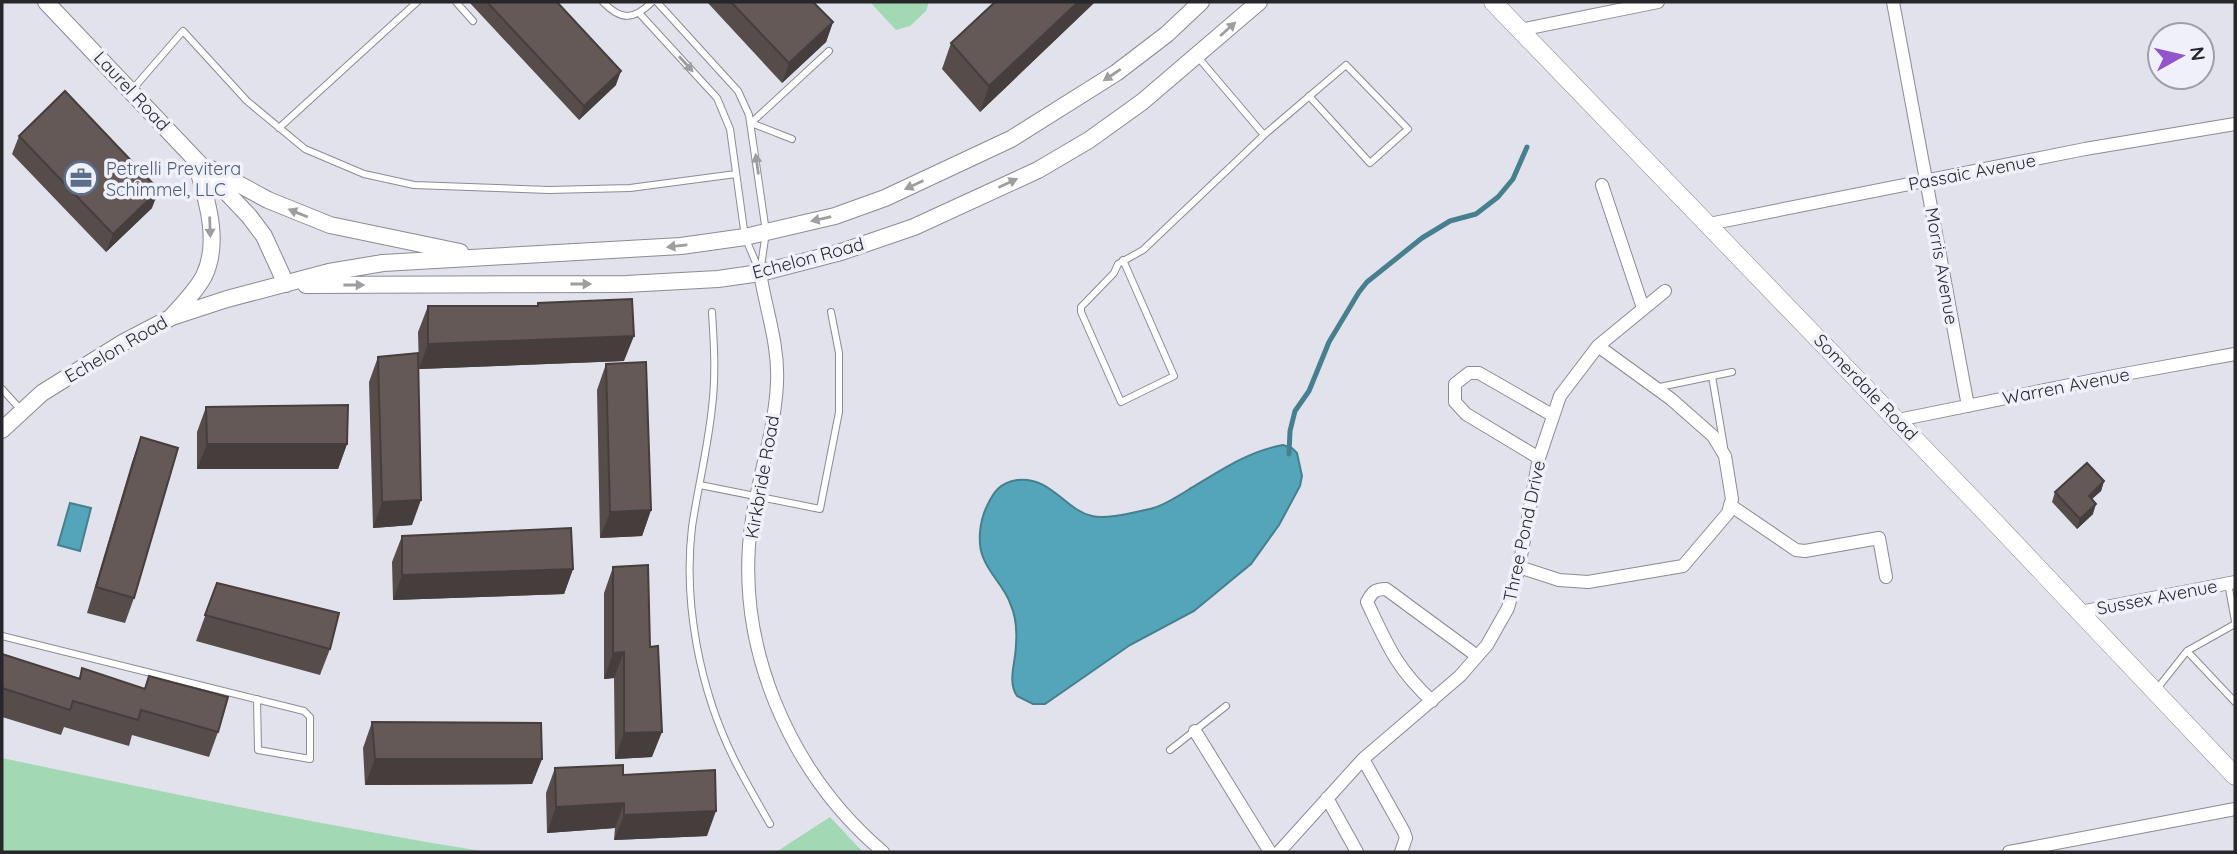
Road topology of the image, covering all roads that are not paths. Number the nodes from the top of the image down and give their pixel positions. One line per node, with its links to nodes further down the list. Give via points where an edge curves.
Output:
1 (46, 2): 17 (street, Laurel Road)
2 (417, 2): 21 (lane)
3 (456, 2): 13 (lane)
4 (603, 2): 12 (lane, via 620,14)
5 (652, 2): 12 (lane)
6 (657, 2): 19 (lane, via 738,92)
7 (1201, 2): 29 (street, Echelon Road, one-way to 29, via 1116,73 1011,139 886,198)
8 (1259, 2): 16 (street, Echelon Road, one-way to 8)
9 (1493, 2): 14 (main road, Somerdale Road)
10 (1658, 2): 14 (street)
11 (1893, 2): 26 (street, Morris Avenue)
12 (640, 14): 25 (lane, one-way to 25, via 718,98 730,130)
13 (473, 21)
14 (1520, 30): 28 (main road, Somerdale Road)
15 (828, 51): 19 (lane)
16 (1197, 56): 22 (lane); 33 (street, Echelon Road, one-way to 16, via 841,253 914,228 1038,170 1089,140)
17 (131, 90): 21 (lane, via 183,31 247,101); 24 (street, Laurel Road)
18 (1309, 96): 18 (lane, via 1370,163 1408,130 1346,65); 22 (lane)
19 (751, 123): 23 (lane); 29 (lane, one-way to 19)
20 (2235, 124): 26 (street, Passaic Avenue)
21 (279, 128): 25 (lane, via 304,149 364,174 414,185 630,188)
22 (1264, 135): 32 (lane, via 1143,250)
23 (792, 139)
24 (196, 160): 31 (street, one-way to 24, via 330,225 268,200); 34 (street, Laurel Road, via 264,236); 39 (street, one-way to 39, via 209,209 211,254 204,275)
25 (736, 174): 30 (lane)
26 (1927, 181): 28 (street, Passaic Avenue); 46 (street, Morris Avenue)
27 (1602, 185): 36 (street)
28 (1709, 224): 49 (main road, Somerdale Road)
29 (766, 232): 30 (street, Echelon Road); 33 (lane)
30 (745, 237): 31 (street, Echelon Road, one-way to 31, via 681,246); 33 (lane)
31 (483, 257): 34 (street, Echelon Road, via 383,263)
32 (1123, 260): 32 (lane, via 1174,376 1121,402 1081,312)
33 (760, 273): 34 (street, Echelon Road, one-way to 33, via 626,284); 54 (street, Kirkbride Road, via 775,341 777,384)
34 (286, 284): 39 (street, Echelon Road)
35 (1665, 291): 36 (street, Three Pond Drive)
36 (1643, 308): 40 (street, Three Pond Drive)
37 (712, 312): 53 (lane, via 713,407)
38 (831, 312): 54 (lane, via 839,353 839,412 820,509)
39 (172, 317): 47 (street, Echelon Road, via 65,378)
40 (1598, 346): 44 (street); 48 (street, Three Pond Drive, via 1569,381)
41 (2235, 354): 46 (street, Warren Avenue)
42 (1732, 372): 43 (lane)
43 (1712, 376): 44 (lane); 51 (lane)
44 (1656, 388): 51 (street, via 1713,436)
45 (2, 389): 47 (lane)
46 (1968, 406): 49 (street, Warren Avenue)
47 (23, 411): 50 (street, Echelon Road)
48 (1552, 415): 52 (street, Three Pond Drive); 52 (street, via 1479,373 1469,373 1455,384 1455,401 1466,414)
49 (1898, 421): 60 (main road, Somerdale Road)
50 (2, 430)
51 (1726, 456): 55 (street)
52 (1539, 458): 56 (street, Three Pond Drive)
53 (700, 485): 54 (lane); 76 (lane, via 692,529 693,624 717,719)
54 (756, 495): 78 (street, Kirkbride Road, via 748,581 756,640 776,707 829,798)
55 (1730, 505): 56 (street, via 1683,566 1588,582 1559,580); 57 (street, via 1796,550 1879,538)
56 (1519, 566): 64 (street, Three Pond Drive, via 1508,608)
57 (1886, 577)
58 (2232, 583): 59 (lane); 60 (street, Sussex Avenue)
59 (2235, 611): 61 (lane)
60 (2080, 612): 65 (main road, Somerdale Road)
61 (2235, 623): 63 (lane)
62 (2, 636): 66 (lane)
63 (2187, 651): 65 (lane); 68 (lane)
64 (1477, 656): 67 (street, Three Pond Drive); 67 (street, via 1386,589 1372,593 1367,602 1395,660)
65 (2155, 691): 73 (main road, Somerdale Road)
66 (257, 699): 66 (lane, via 258,750 310,759 310,717 304,710)
67 (1432, 701): 72 (street, Three Pond Drive)
68 (2235, 702)
69 (1226, 706): 70 (lane)
70 (1195, 731): 71 (lane); 79 (street)
71 (1170, 750)
72 (1363, 759): 74 (street, Three Pond Drive); 82 (street, via 1405,832)
73 (2235, 776)
74 (1327, 798): 80 (street, Three Pond Drive); 81 (street)
75 (2235, 809): 77 (street)
76 (770, 824)
77 (2047, 849): 83 (street)
78 (883, 852)
79 (1270, 852)
80 (1279, 852)
81 (1357, 852)
82 (1401, 852)
83 (2009, 852)

